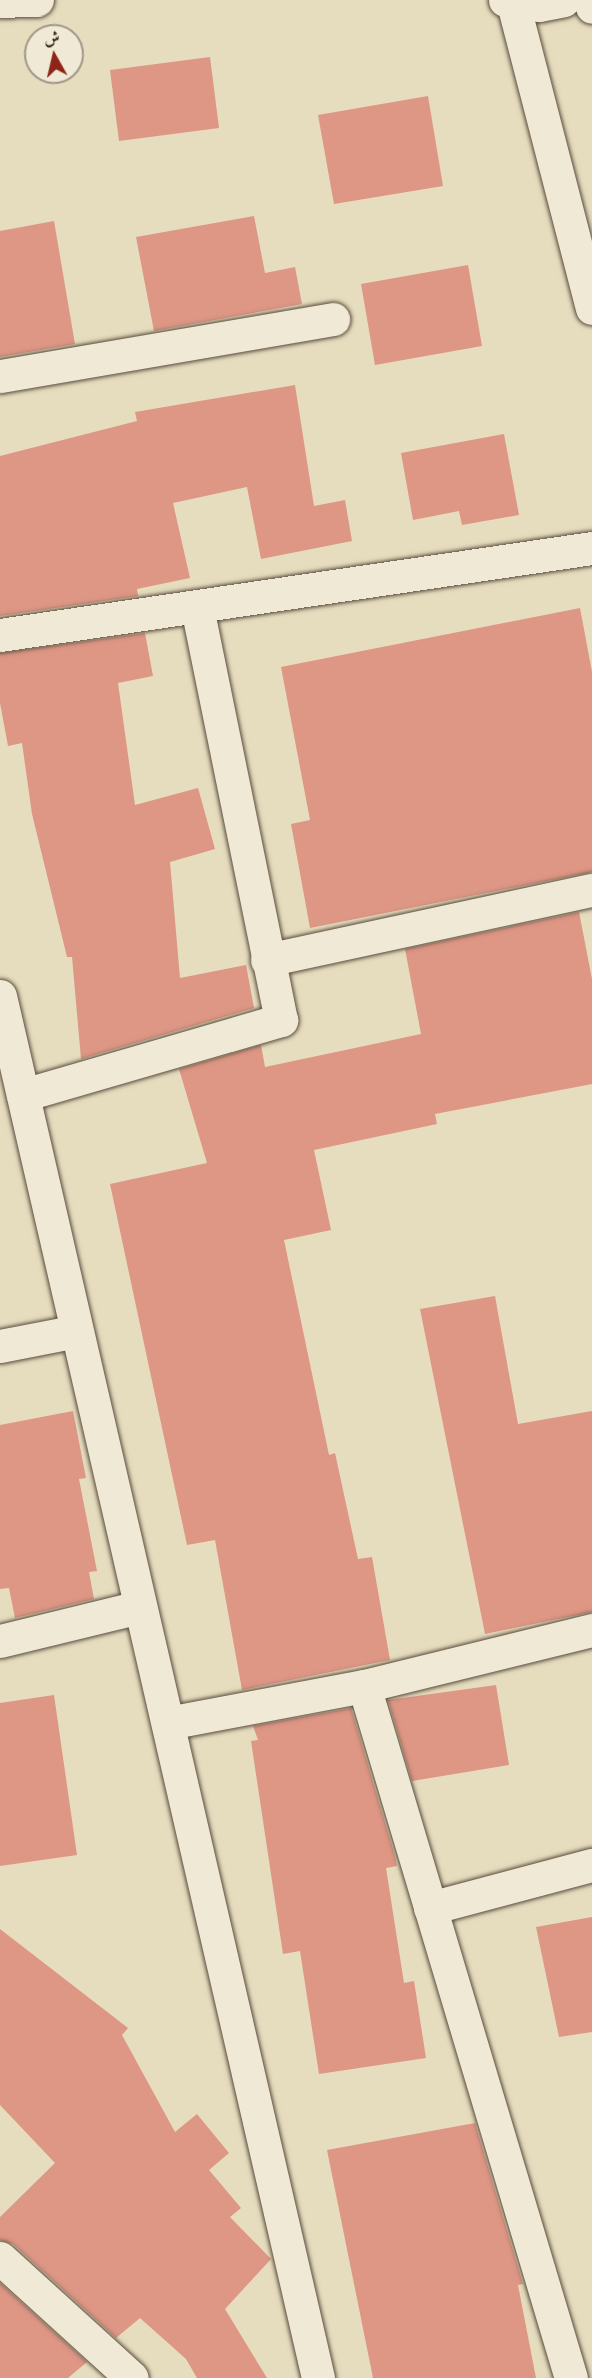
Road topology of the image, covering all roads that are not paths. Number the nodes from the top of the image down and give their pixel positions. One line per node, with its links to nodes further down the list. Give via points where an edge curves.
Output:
1 (37, 0): 4 (street)
2 (564, 0): 5 (street)
3 (590, 0): 6 (street)
4 (0, 1)
5 (509, 2): 7 (street)
6 (592, 7)
7 (592, 308)
8 (333, 319): 9 (street)
9 (0, 376)
10 (592, 548): 11 (street)
11 (197, 606): 12 (street); 14 (street)
12 (0, 635)
13 (592, 890): 14 (street)
14 (267, 960): 16 (street, via 281,1020)
15 (0, 996): 16 (street)
16 (23, 1095): 17 (street)
17 (77, 1331): 18 (street); 19 (street)
18 (0, 1346)
19 (140, 1607): 21 (street); 23 (street)
20 (592, 1630): 22 (street)
21 (0, 1641)
22 (364, 1686): 23 (street); 25 (street)
23 (168, 1723): 29 (street)
24 (592, 1864): 25 (street)
25 (430, 1908): 27 (street)
26 (0, 2258): 28 (street)
27 (577, 2372)
28 (132, 2378)
29 (318, 2378)

